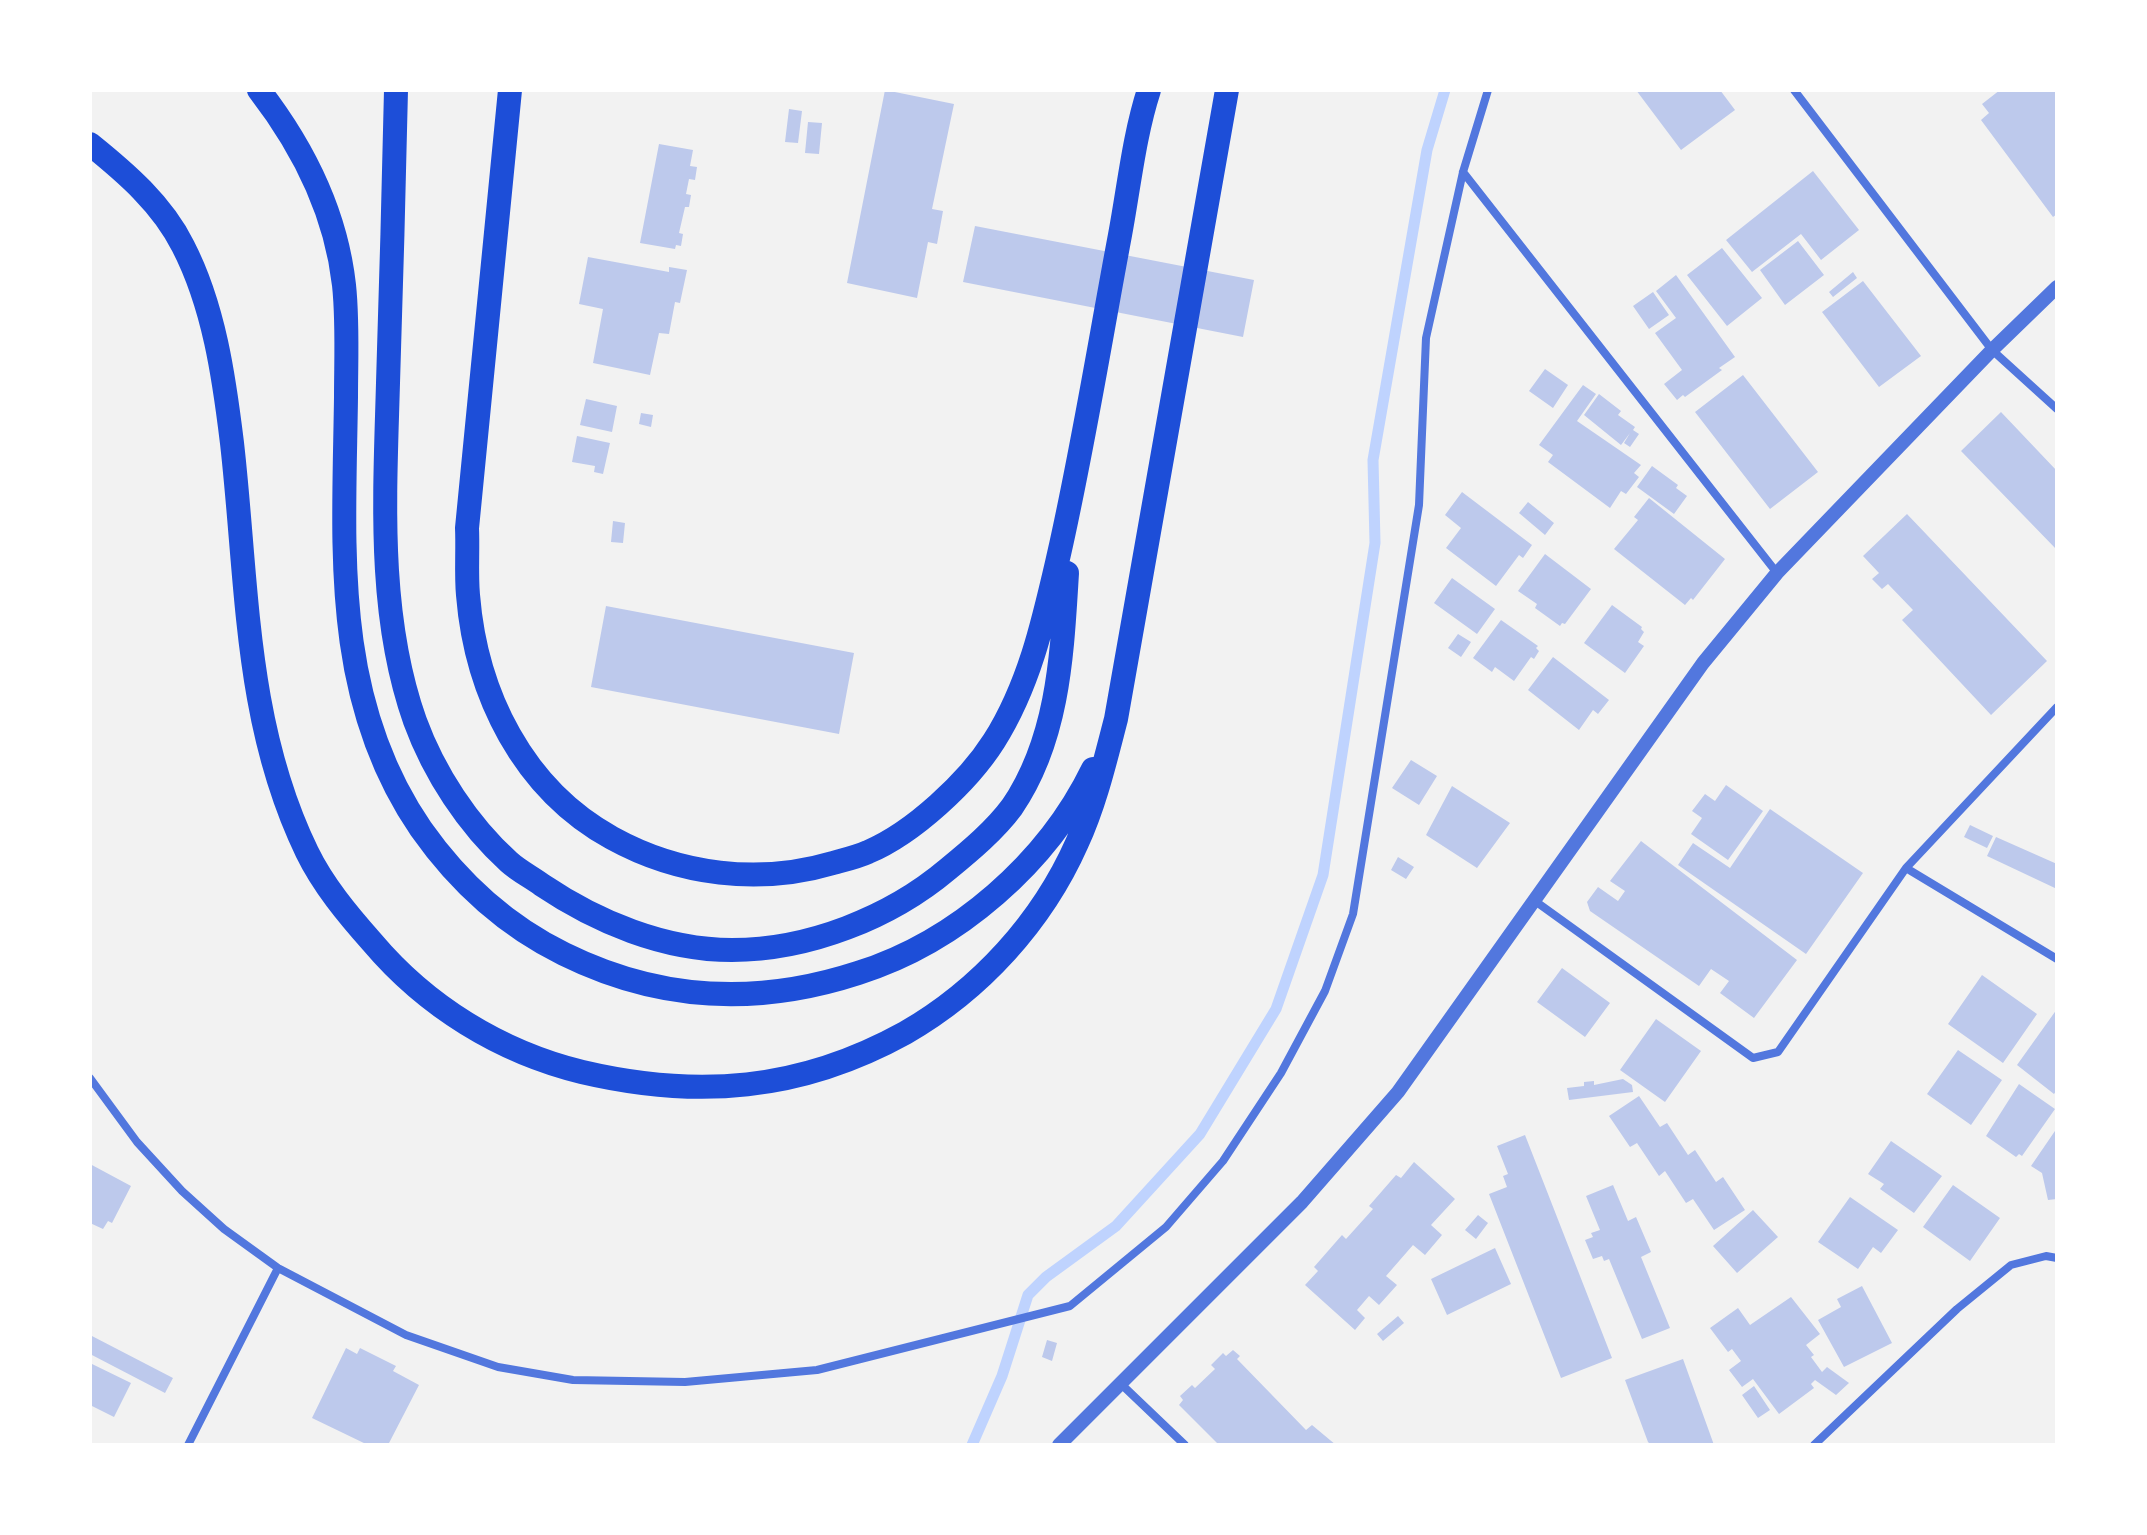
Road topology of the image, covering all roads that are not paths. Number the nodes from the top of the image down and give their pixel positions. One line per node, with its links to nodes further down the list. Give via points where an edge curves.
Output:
1 (259, 90): 16 (highway, via 311,171 344,283 344,547 358,688 404,805 441,858 484,903 534,939 588,966 644,984 704,995 763,994 820,985 878,967 983,904 1025,866 1059,823 1087,781)
2 (396, 90): 13 (highway, via 385,495 397,650 415,721 461,807 510,863 562,898 610,925 672,942 731,950 802,942 864,921 919,894 1010,809 1036,763 1061,662)
3 (510, 90): 13 (highway, via 474,438 468,596 495,711 526,764 566,808 659,861 708,872 761,876 813,869 869,852 919,821 963,781 994,742 1034,655)
4 (1149, 90): 13 (highway)
5 (1227, 90): 16 (highway)
6 (1488, 90): 9 (street)
7 (1794, 90): 11 (street)
8 (90, 144): 16 (highway, via 155,204 182,243 200,284 227,399 262,725 281,791 309,856 345,912 386,958 436,1003 491,1039 559,1066 623,1082 688,1088 751,1085 811,1074 874,1050 927,1020 973,985 1046,901 1077,843)
9 (1463, 172): 14 (street); 22 (street, via 1426,338 1419,505 1353,914 1325,991 1281,1073 1223,1161 1166,1227 1070,1306 817,1370 685,1382 573,1380 498,1367 406,1335)
10 (2057, 287): 11 (street)
11 (1992, 350): 12 (street); 14 (street)
12 (2057, 409)
13 (1072, 499)
14 (1777, 573): 18 (street, via 1703,663)
15 (2057, 707): 17 (street)
16 (1116, 719)
17 (1906, 868): 18 (street, via 1778,1052 1753,1058); 19 (street)
18 (1535, 901): 23 (street, via 1398,1092 1302,1202)
19 (2057, 959)
20 (90, 1078): 22 (street, via 182,1191)
21 (2057, 1258): 27 (street, via 2011,1265)
22 (278, 1268): 24 (street)
23 (1120, 1383): 25 (street); 26 (street)
24 (188, 1445)
25 (1059, 1445)
26 (1185, 1445)
27 (1814, 1445)

